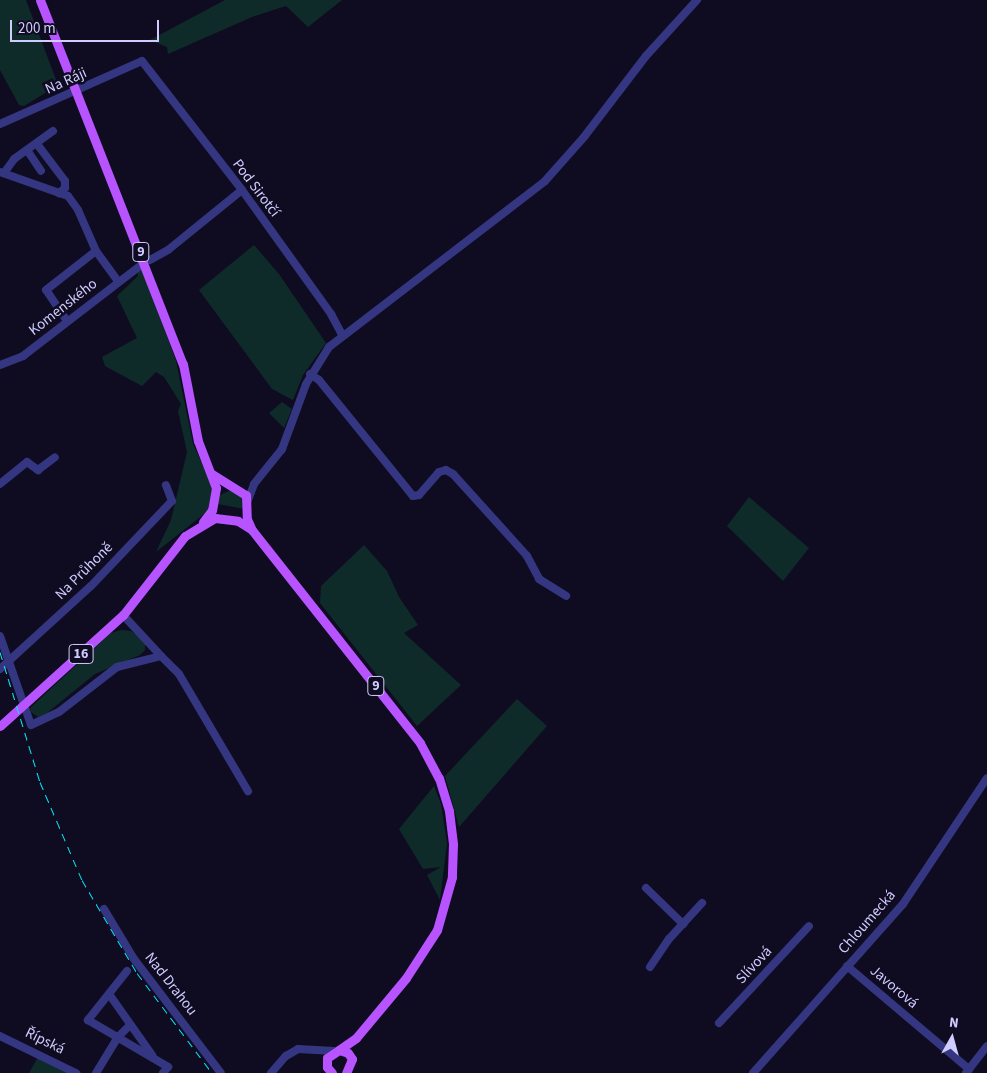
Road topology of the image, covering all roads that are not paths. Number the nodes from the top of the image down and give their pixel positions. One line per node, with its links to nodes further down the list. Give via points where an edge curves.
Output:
1 (40, 0): 21 (main road, 9, via 173,331 188,384 198,441)
2 (697, 0): 17 (street, via 646,56 584,137 545,181)
3 (142, 61): 4 (street, Na Ráji); 10 (street, Pod Sirotčí)
4 (0, 124)
5 (53, 131): 6 (street)
6 (38, 144): 7 (street); 11 (street, via 64,181 65,188)
7 (27, 150): 8 (street); 9 (street)
8 (41, 171)
9 (2, 172): 11 (street)
10 (242, 190): 13 (street, via 168,250); 17 (street, Pod Sirotčí, via 331,314)
11 (59, 193): 12 (street, via 68,196 78,210)
12 (96, 252): 15 (street); 16 (street, via 41,292)
13 (150, 260)
14 (141, 265): 15 (street, Komenského)
15 (118, 281): 16 (street, Komenského)
16 (67, 321): 18 (street, Komenského, via 24,356)
17 (342, 335): 19 (street)
18 (0, 366)
19 (310, 374): 22 (street, via 282,449); 31 (street, via 319,380 413,496 419,495 436,475 446,470 529,559 539,579)
20 (55, 457): 23 (street, via 38,470 27,462)
21 (212, 474): 25 (main road, 9); 26 (main road, 9)
22 (256, 481): 25 (street); 27 (street)
23 (0, 484)
24 (166, 485): 35 (street, Na Průhoně, via 172,501 91,586)
25 (235, 487): 26 (main road, via 222,489); 27 (main road, 9)
26 (215, 500): 28 (main road, 9, via 217,512); 29 (main road, 16)
27 (248, 505): 28 (main road, via 242,517); 30 (main road, 9)
28 (229, 520): 29 (main road); 30 (main road, 9)
29 (203, 522): 32 (main road, 16, via 173,547)
30 (252, 530): 53 (main road, 9, via 420,742 439,778 449,811 452,877 437,930 414,969)
31 (566, 596)
32 (123, 615): 34 (street); 37 (main road, 16)
33 (0, 636): 35 (street)
34 (162, 656): 35 (street, via 117,667 59,712 31,725); 39 (street, via 179,674)
35 (10, 661): 36 (street, Na Průhoně)
36 (0, 669)
37 (2, 724)
38 (987, 778): 45 (street, Chloumecká, via 903,904)
39 (248, 791)
40 (646, 888): 43 (street)
41 (702, 903): 43 (street)
42 (104, 909): 65 (street, Nad Drahou, via 134,959)
43 (683, 924): 46 (street)
44 (809, 926): 49 (street, Slívová)
45 (847, 966): 61 (street, Javorová); 69 (street, Chloumecká)
46 (650, 967)
47 (127, 971): 48 (street)
48 (109, 994): 50 (street); 52 (street, via 88,1020)
49 (718, 1023)
50 (130, 1025): 52 (street); 57 (street)
51 (0, 1036): 62 (street, Řípská)
52 (118, 1037): 57 (street); 64 (street)
53 (356, 1038): 56 (main road, 9); 58 (main road, 9)
54 (987, 1046): 61 (street)
55 (316, 1050): 56 (street); 59 (street, via 323,1054); 66 (street, via 294,1050)
56 (337, 1050): 58 (main road); 59 (main road, 9)
57 (152, 1056): 60 (street)
58 (351, 1059): 63 (main road); 68 (main road, 9)
59 (326, 1064): 67 (main road)
60 (165, 1070)
61 (968, 1071)
62 (74, 1072)
63 (358, 1072)
64 (96, 1073)
65 (221, 1073)
66 (271, 1073)
67 (332, 1073)
68 (346, 1073)
69 (753, 1073)

